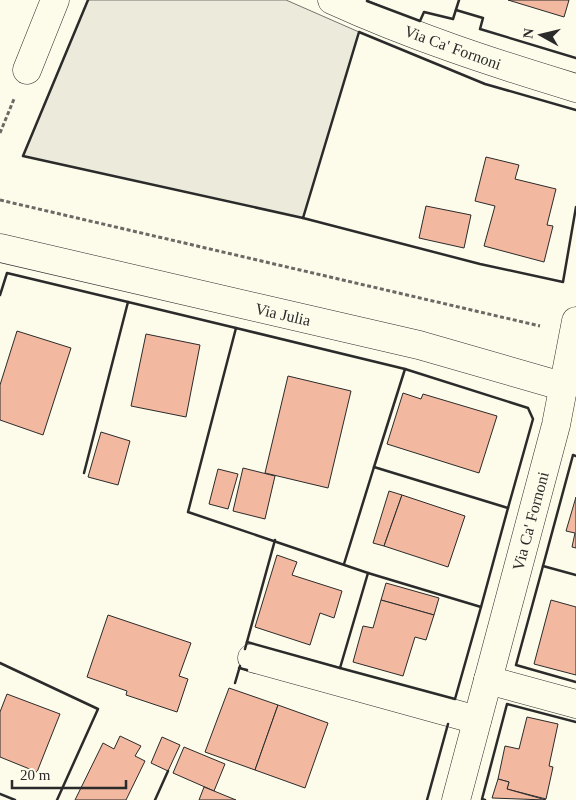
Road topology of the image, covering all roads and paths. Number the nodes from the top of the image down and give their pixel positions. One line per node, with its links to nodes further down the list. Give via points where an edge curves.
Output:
1 (55, 0): 3 (street)
2 (332, 0): 4 (street, Via Ca' Fornoni, via 476,57)
3 (26, 70)
4 (576, 88)
5 (0, 200): 7 (path)
6 (0, 248): 8 (street, Via Julia, via 420,345)
7 (575, 328): 8 (street, Via Ca' Fornoni)
8 (565, 387): 9 (street, Via Ca' Fornoni)
9 (566, 428): 11 (street, Via Ca' Fornoni)
10 (252, 658): 13 (street)
11 (488, 680): 12 (street); 13 (street, Via Ca' Fornoni)
12 (576, 704)
13 (477, 720): 14 (street, Via Ca' Fornoni)
14 (456, 800)

